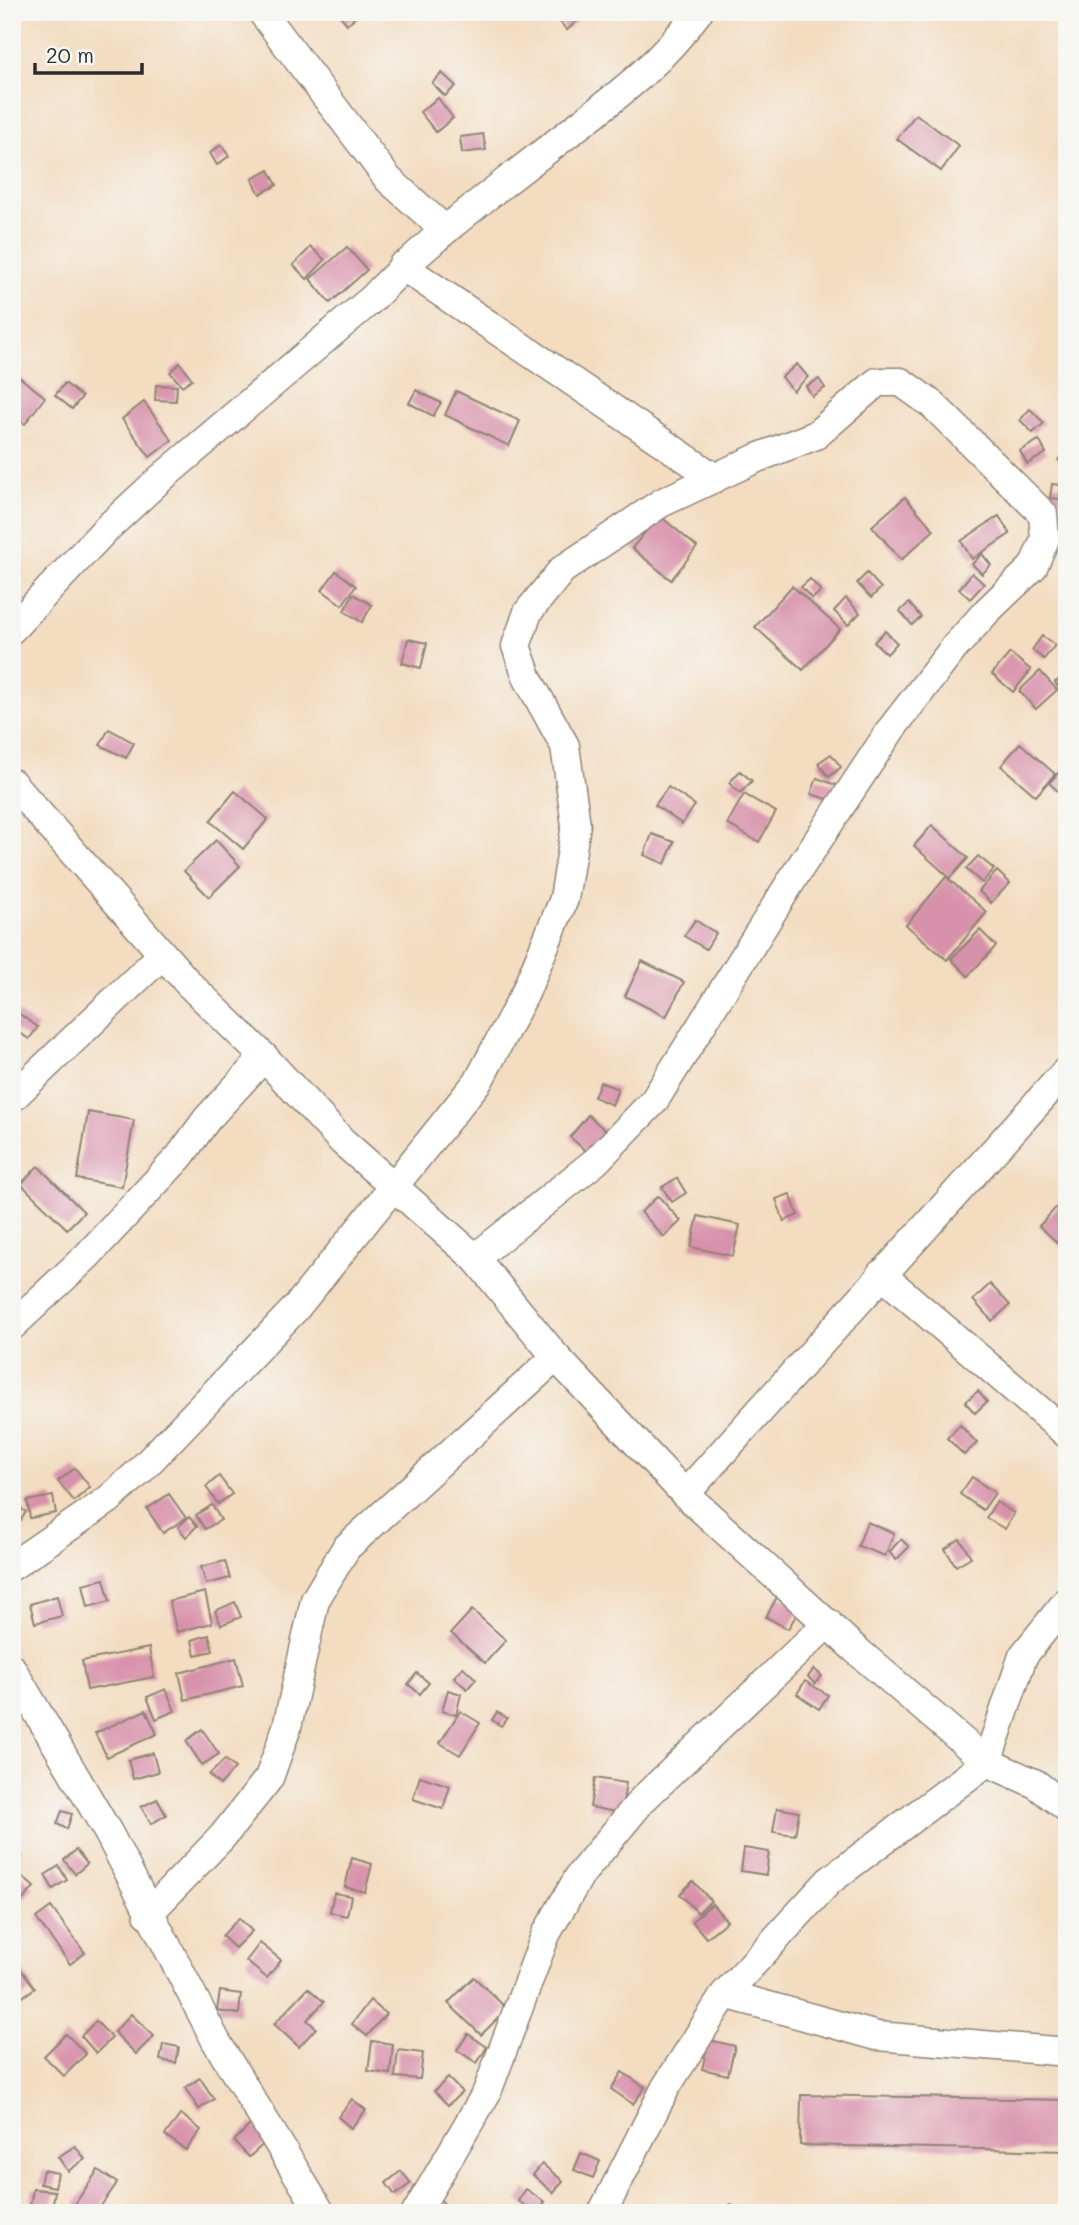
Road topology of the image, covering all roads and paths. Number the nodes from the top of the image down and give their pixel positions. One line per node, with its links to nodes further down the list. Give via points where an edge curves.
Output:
1 (262, 12): 3 (street, via 388,178)
2 (698, 12): 3 (street, via 645,74)
3 (446, 230): 4 (street)
4 (402, 267): 5 (street); 6 (street, via 373,298 104,531)
5 (715, 478): 12 (street, via 661,503 562,570 528,612 516,646 528,679 565,746 576,825 564,899 526,993 479,1080); 13 (street, via 816,435 877,382 901,382 933,405 1043,514 1045,539 1033,567 954,648 892,728 654,1101 596,1161)
6 (12, 629)
7 (12, 783): 8 (street)
8 (162, 955): 9 (street); 11 (street)
9 (264, 1058): 12 (street, via 342,1141); 15 (street, via 87,1256)
10 (1067, 1070): 14 (street)
11 (12, 1098)
12 (393, 1186): 13 (street); 19 (street, via 296,1308 139,1472 108,1500)
13 (475, 1258): 16 (street)
14 (881, 1274): 17 (street); 18 (street)
15 (12, 1326)
16 (556, 1357): 18 (street); 25 (street, via 346,1548 314,1600 287,1727 269,1778 223,1836)
17 (1067, 1434)
18 (685, 1494): 21 (street)
19 (12, 1566)
20 (1067, 1601): 23 (street, via 1023,1656)
21 (828, 1623): 23 (street); 29 (street, via 643,1799 580,1875 546,1934 487,2092)
22 (12, 1669): 25 (street, via 108,1834)
23 (987, 1762): 24 (street, via 1036,1784); 26 (street, via 829,1881)
24 (1067, 1808)
25 (148, 1914): 28 (street, via 216,2041)
26 (725, 1994): 27 (street, via 877,2036); 30 (street, via 666,2087)
27 (1067, 2052)
28 (321, 2213)
29 (415, 2213)
30 (602, 2213)

